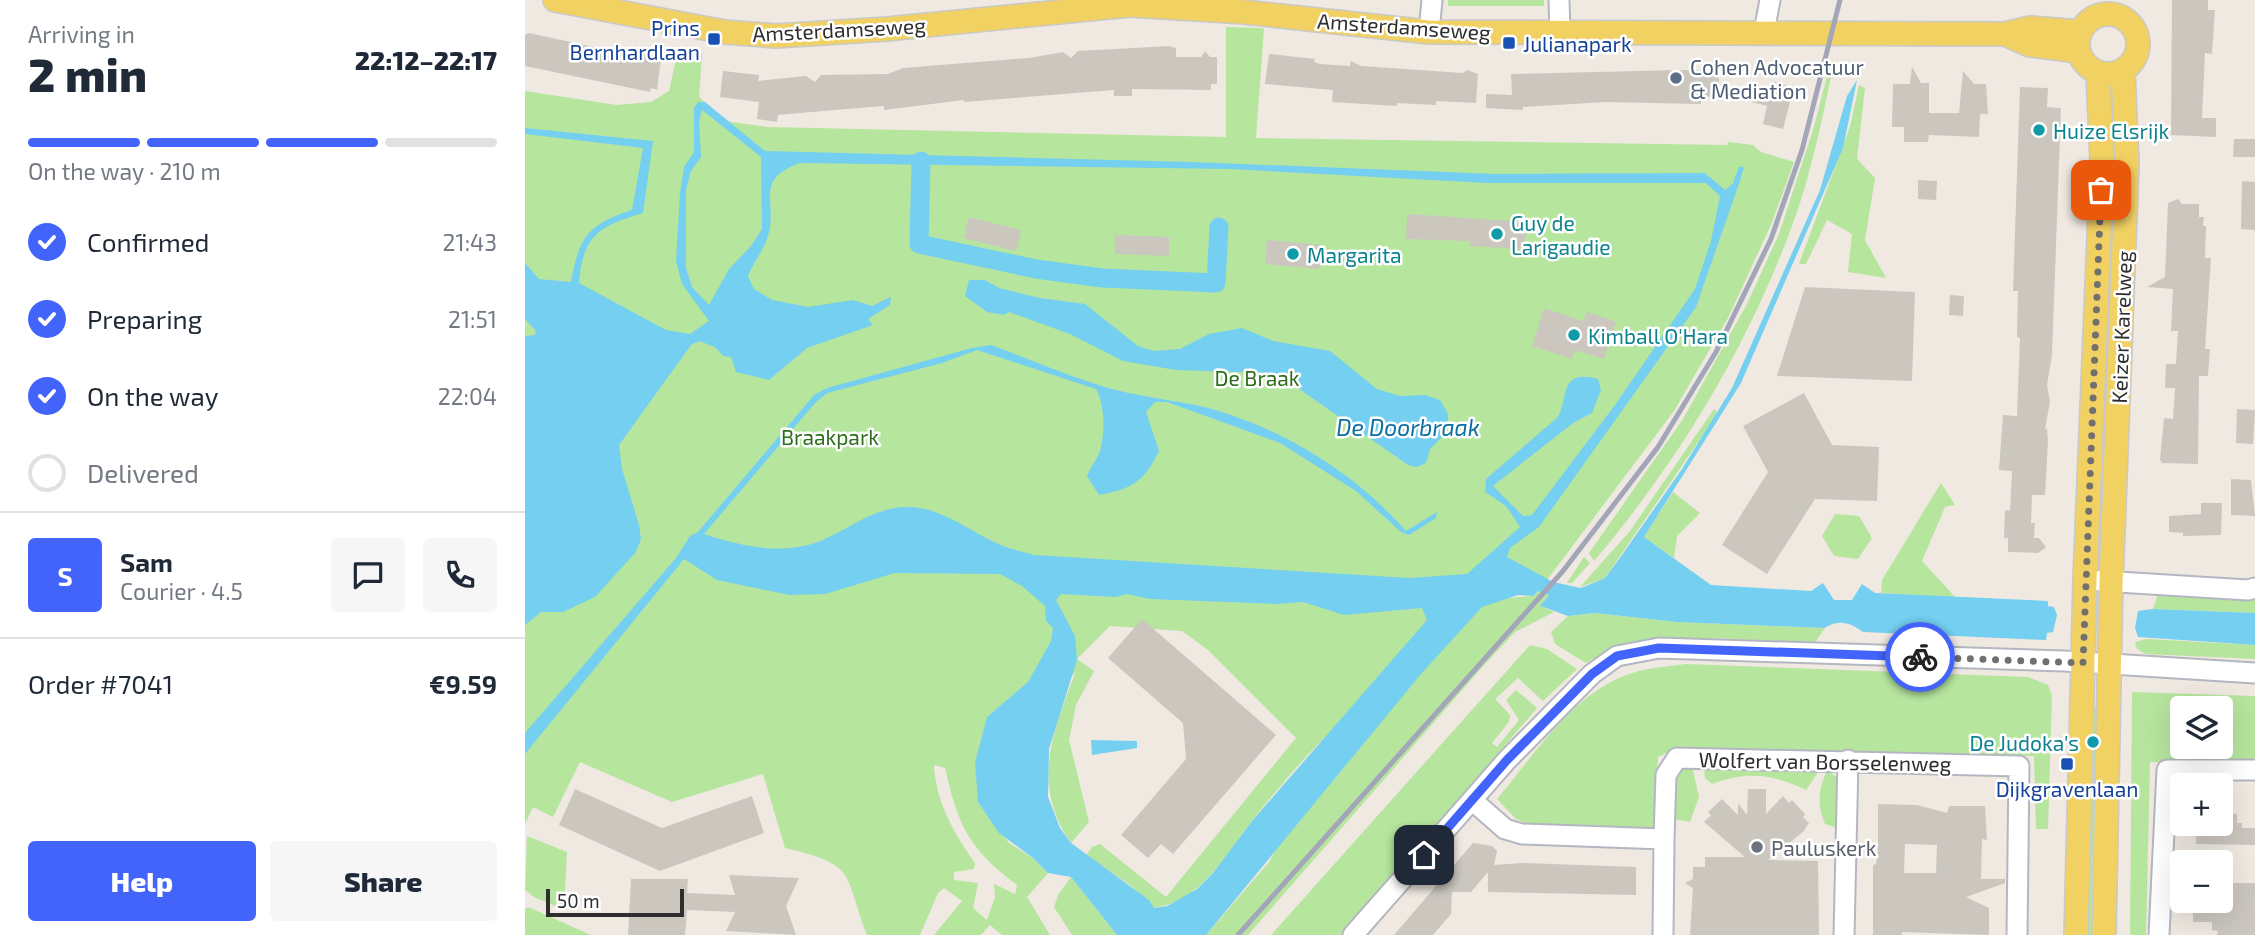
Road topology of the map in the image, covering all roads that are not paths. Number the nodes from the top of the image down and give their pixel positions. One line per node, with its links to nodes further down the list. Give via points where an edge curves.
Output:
1 (555, 0): 6 (main road, Amsterdamseweg, via 753,36 887,29)
2 (1432, 0): 8 (street)
3 (1559, 0): 10 (street)
4 (1770, 0): 9 (street)
5 (1169, 3): 6 (main road, Amsterdamseweg); 8 (main road, Amsterdamseweg)
6 (1029, 8)
7 (2118, 8): 11 (main road, via 2090,19); 12 (main road, via 2138,40 2132,63)
8 (1429, 32): 10 (main road, Amsterdamseweg)
9 (1764, 32): 10 (main road, Amsterdamseweg); 11 (main road, Amsterdamseweg, via 2005,34 2030,46)
10 (1560, 33)
11 (2079, 41): 13 (main road, via 2085,65)
12 (2123, 71): 13 (main road); 15 (main road, Keizer Karelweg, via 2127,163)
13 (2098, 73): 14 (main road, Keizer Karelweg, via 2102,162)
14 (2085, 580): 15 (street); 17 (main road, Keizer Karelweg)
15 (2111, 583): 16 (street); 18 (main road, Keizer Karelweg)
16 (2255, 587)
17 (2083, 663): 18 (street); 22 (street, via 1659,648 1617,656 1568,696); 28 (main road, Keizer Karelweg)
18 (2109, 666): 19 (street); 29 (main road, Keizer Karelweg)
19 (2255, 673)
20 (1848, 760): 23 (street, Wolfert van Borsselenweg, via 1677,758 1666,775); 26 (street); 27 (street, Wolfert van Borsselenweg, via 2019,766)
21 (2255, 770): 30 (street, via 2167,770)
22 (1472, 800): 23 (street, via 1505,829 1522,834); 24 (street)
23 (1664, 839): 25 (street)
24 (1353, 935)
25 (1663, 935)
26 (1844, 935)
27 (2017, 935)
28 (2076, 935)
29 (2104, 935)
30 (2159, 935)

